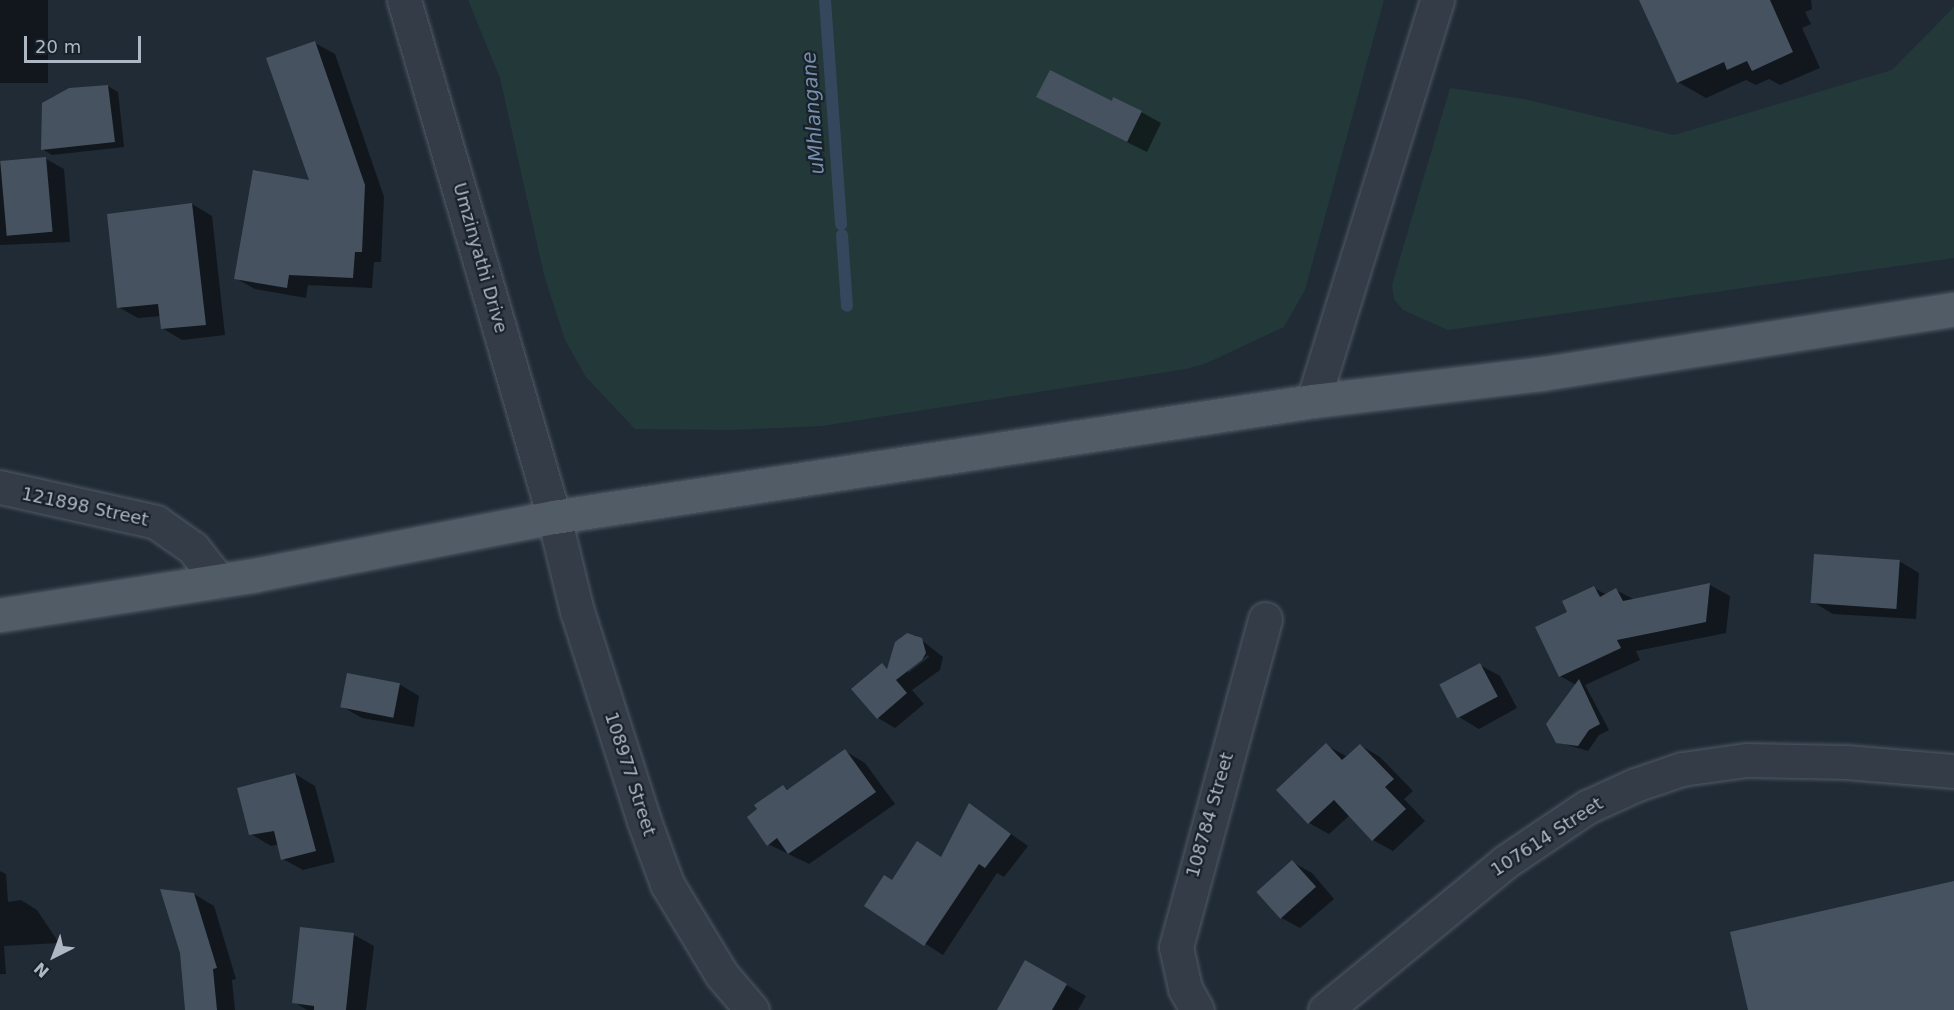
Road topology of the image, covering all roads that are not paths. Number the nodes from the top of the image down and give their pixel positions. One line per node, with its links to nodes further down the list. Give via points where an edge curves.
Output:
1 (404, 0): 6 (street, Umzinyathi Drive)
2 (1437, 0): 4 (street)
3 (1954, 309): 4 (main road, via 1540,374)
4 (1313, 400): 6 (main road)
5 (0, 487): 7 (street, 121898 Street, via 156,522 193,548)
6 (554, 518): 7 (main road); 11 (street, 108977 Street, via 577,611 668,884 722,975)
7 (219, 581): 8 (main road)
8 (0, 615)
9 (1264, 619): 12 (street, 108784 Street, via 1176,947 1185,988)
10 (1954, 771): 13 (street, 107614 Street, via 1846,762 1747,760 1682,769 1635,785 1587,807 1505,862)
11 (752, 1010)
12 (1197, 1010)
13 (1325, 1010)

